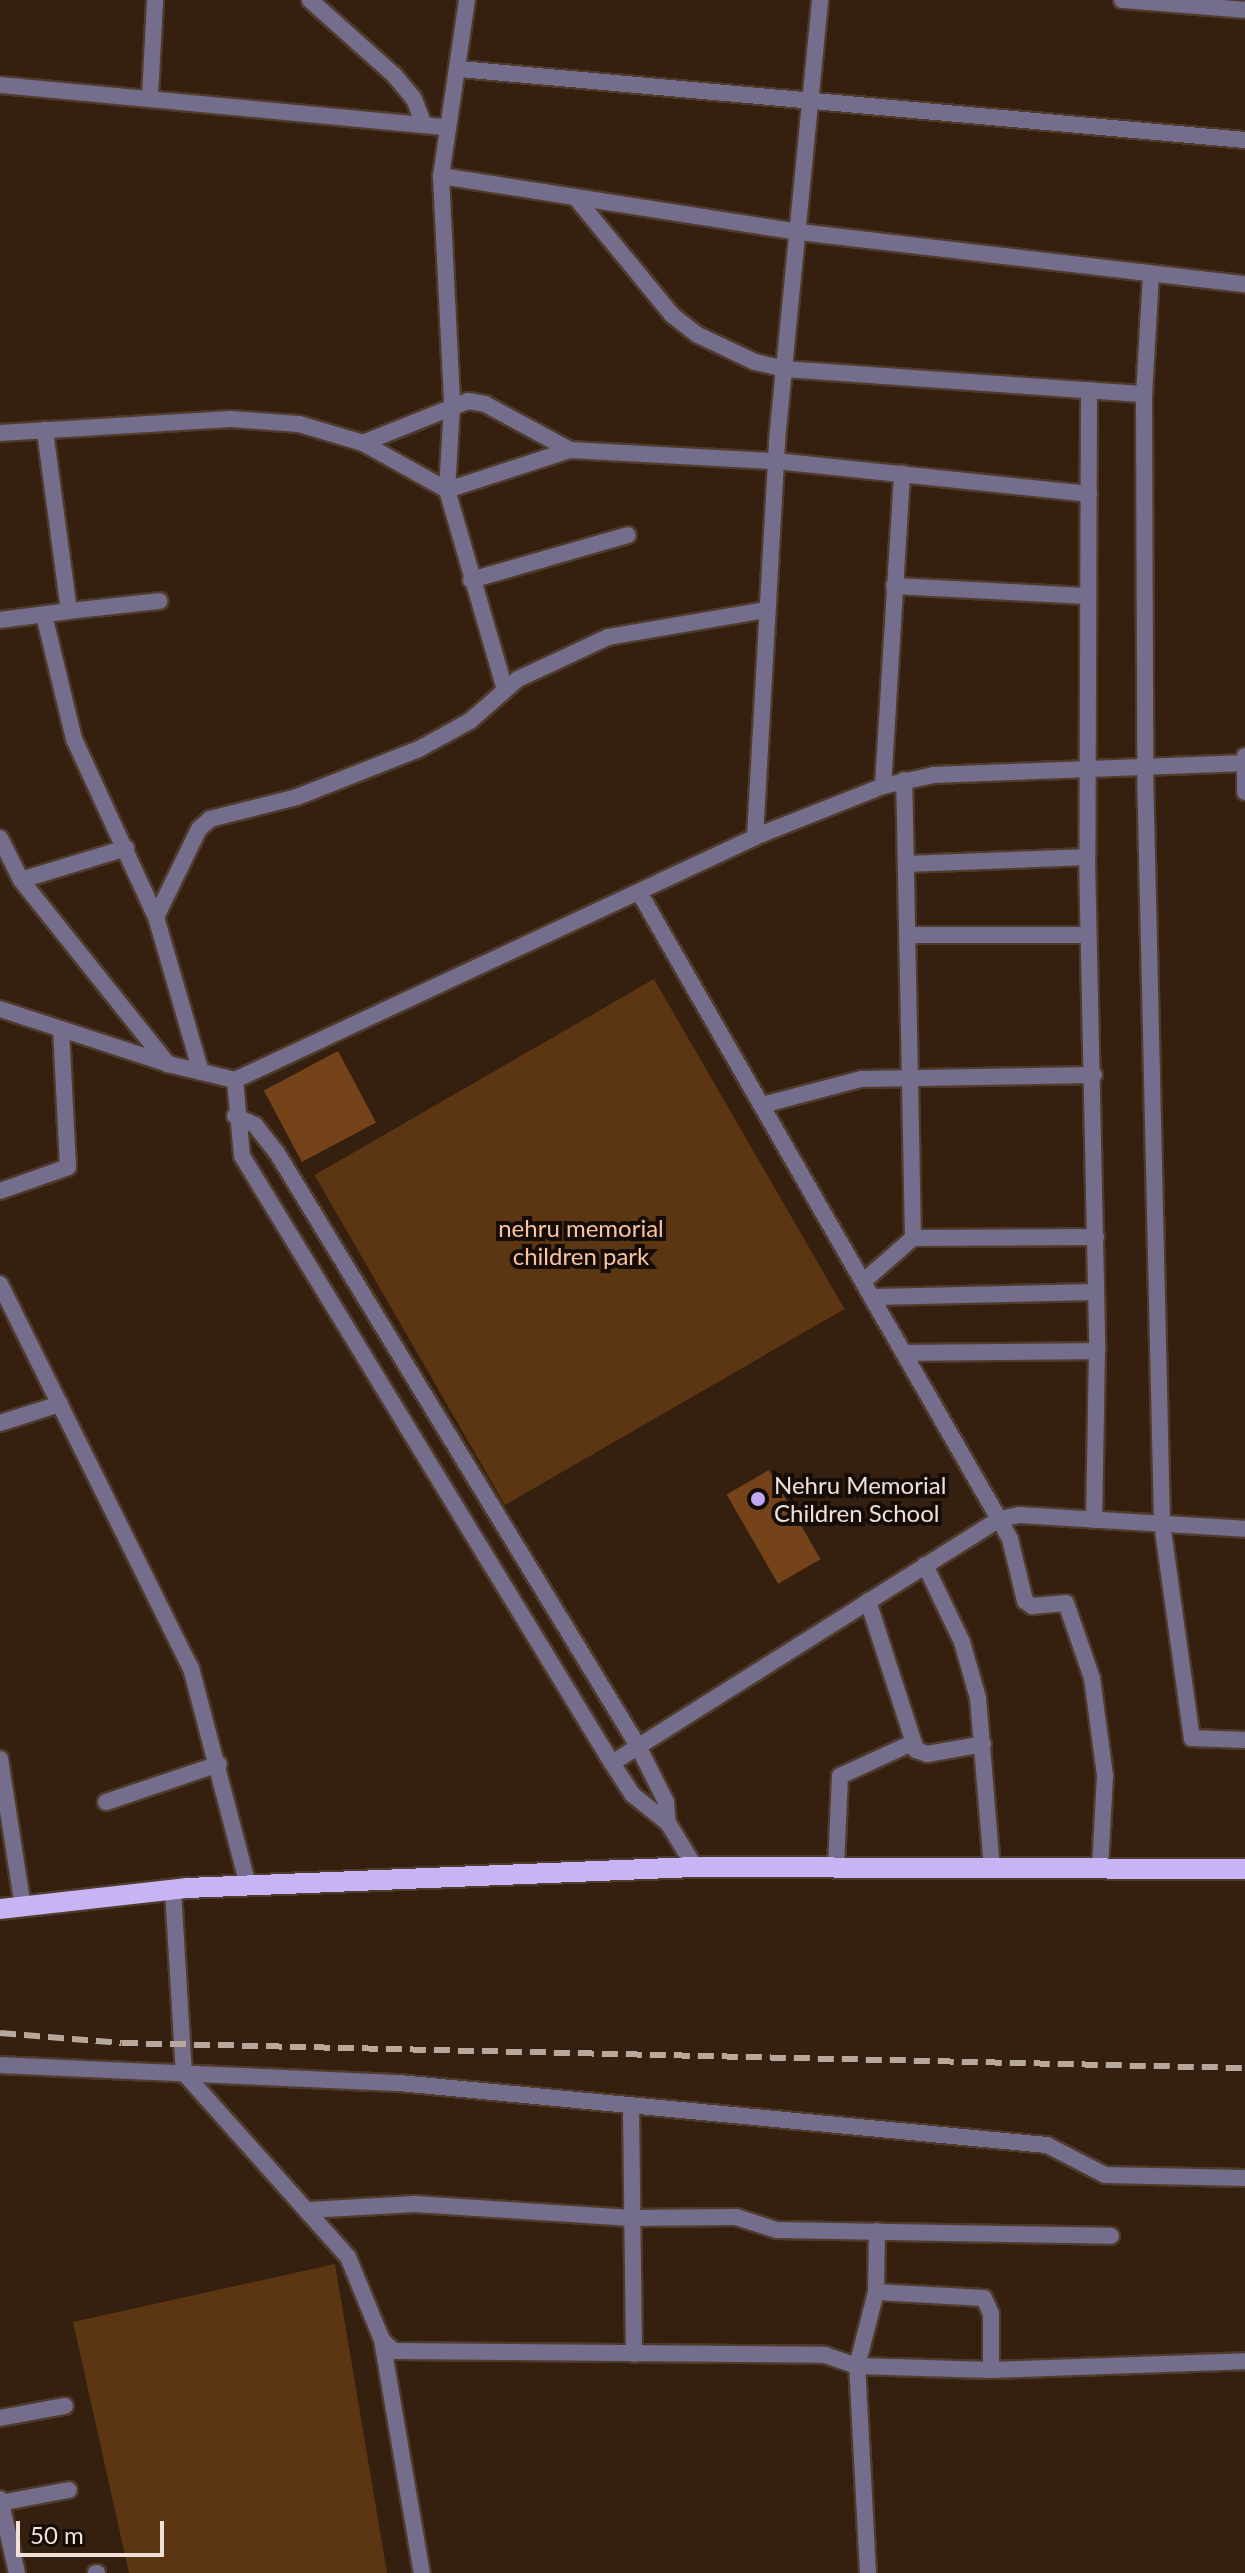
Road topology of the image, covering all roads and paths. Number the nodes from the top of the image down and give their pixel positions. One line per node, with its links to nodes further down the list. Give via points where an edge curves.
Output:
1 (155, 0): 9 (street)
2 (310, 0): 11 (street, via 394,75 414,99)
3 (467, 0): 7 (street)
4 (820, 0): 10 (street)
5 (1122, 0): 6 (street)
6 (1245, 10)
7 (460, 69): 10 (street); 12 (street)
8 (0, 85): 9 (street)
9 (150, 97): 11 (street)
10 (811, 101): 13 (street); 16 (street)
11 (424, 125): 12 (street)
12 (446, 127): 14 (street)
13 (1245, 140)
14 (441, 176): 15 (street); 22 (street)
15 (576, 198): 16 (street); 19 (street, via 672,315 733,352)
16 (799, 232): 17 (street); 19 (street)
17 (1151, 274): 18 (street); 21 (street)
18 (1245, 284)
19 (785, 369): 20 (street); 27 (street)
20 (1089, 390): 21 (street); 30 (street)
21 (1144, 394): 44 (street)
22 (452, 404): 25 (street); 26 (street, via 485,404); 29 (street)
23 (45, 430): 24 (street); 25 (street, via 231,419 299,424); 37 (street)
24 (0, 433)
25 (363, 443): 29 (street)
26 (570, 450): 27 (street); 29 (street)
27 (776, 461): 28 (street); 36 (street)
28 (902, 474): 30 (street); 33 (street)
29 (447, 490): 32 (street)
30 (1089, 494): 34 (street)
31 (628, 535): 32 (street)
32 (471, 580): 40 (street)
33 (894, 586): 34 (street); 46 (street)
34 (1088, 596): 43 (street)
35 (159, 601): 37 (street)
36 (766, 610): 40 (street, via 608,637 548,661); 48 (street)
37 (69, 611): 38 (street)
38 (44, 615): 39 (street); 50 (street, via 74,739)
39 (0, 620)
40 (505, 689): 55 (street, via 470,721 419,749 297,797 210,819 199,829)
41 (1245, 756): 42 (street)
42 (1245, 763): 44 (street); 47 (street)
43 (1088, 767): 44 (street); 45 (street); 51 (street)
44 (1145, 767): 83 (street)
45 (904, 780): 46 (street); 52 (street)
46 (883, 786): 48 (street)
47 (1245, 792)
48 (755, 837): 54 (street)
49 (0, 838): 53 (street)
50 (126, 848): 53 (street); 55 (street)
51 (1087, 857): 52 (street); 57 (street)
52 (908, 864): 56 (street)
53 (21, 880): 60 (street)
54 (639, 892): 64 (street); 65 (street)
55 (156, 917): 61 (street)
56 (909, 935): 57 (street); 63 (street)
57 (1088, 935): 62 (street)
58 (0, 1009): 59 (street)
59 (61, 1029): 60 (street); 67 (street, via 68,1167)
60 (168, 1064): 61 (street)
61 (201, 1072): 64 (street)
62 (1094, 1075): 63 (street); 68 (street)
63 (911, 1078): 65 (street, via 845,1081); 69 (street)
64 (235, 1080): 66 (street)
65 (762, 1105): 70 (street)
66 (235, 1116): 79 (street, via 265,1136); 80 (street, via 242,1156)
67 (0, 1191)
68 (1096, 1237): 69 (street); 72 (street)
69 (913, 1238): 70 (street)
70 (865, 1280): 73 (street)
71 (0, 1284): 74 (street)
72 (1096, 1292): 73 (street); 75 (street)
73 (875, 1297): 76 (street)
74 (7, 1318): 77 (street)
75 (1097, 1351): 76 (street); 82 (street)
76 (906, 1353): 81 (street)
77 (60, 1404): 78 (street); 93 (street, via 172,1624 191,1668)
78 (0, 1423)
79 (479, 1491): 80 (street); 90 (street)
80 (455, 1506): 92 (street)
81 (999, 1519): 82 (street, via 1019,1515); 85 (street); 99 (street, via 1010,1539 1025,1601 1032,1606 1066,1603 1092,1678 1105,1776)
82 (1094, 1520): 83 (street)
83 (1162, 1523): 84 (street); 87 (street, via 1192,1738)
84 (1245, 1529)
85 (925, 1565): 86 (street); 89 (street, via 972,1669)
86 (868, 1601): 88 (street); 90 (street)
87 (1245, 1740)
88 (914, 1742): 89 (street, via 920,1754); 97 (street, via 840,1776)
89 (983, 1744): 98 (street)
90 (638, 1746): 92 (street); 95 (street, via 666,1802)
91 (0, 1759): 103 (street)
92 (612, 1763): 95 (street, via 649,1812)
93 (219, 1764): 94 (street); 101 (street)
94 (106, 1802)
95 (668, 1823): 96 (street)
96 (695, 1867): 97 (main road); 101 (main road)
97 (836, 1867): 98 (main road)
98 (992, 1868): 99 (main road)
99 (1100, 1868): 100 (main road)
100 (1245, 1869)
101 (248, 1886): 102 (main road)
102 (173, 1890): 103 (main road); 106 (street)
103 (23, 1907): 104 (main road)
104 (0, 1909)
105 (0, 2065): 106 (street)
106 (184, 2073): 107 (street, via 399,2083); 109 (street)
107 (631, 2107): 108 (street, via 1047,2145 1105,2175); 110 (street)
108 (1245, 2178)
109 (308, 2210): 110 (street, via 415,2204); 114 (street, via 348,2257)
110 (632, 2218): 111 (street, via 736,2217 769,2229); 115 (street)
111 (877, 2231): 112 (street); 113 (street)
112 (1111, 2236)
113 (876, 2292): 117 (street); 118 (street, via 984,2298 991,2314)
114 (382, 2340): 115 (street, via 394,2351 413,2355); 124 (street)
115 (634, 2354): 117 (street, via 825,2355)
116 (1245, 2361): 118 (street)
117 (857, 2366): 118 (street); 125 (street)
118 (991, 2370)
119 (65, 2406): 120 (street)
120 (0, 2418)
121 (69, 2490): 122 (street)
122 (0, 2501): 123 (street)
123 (17, 2573)
124 (422, 2573)
125 (868, 2573)

